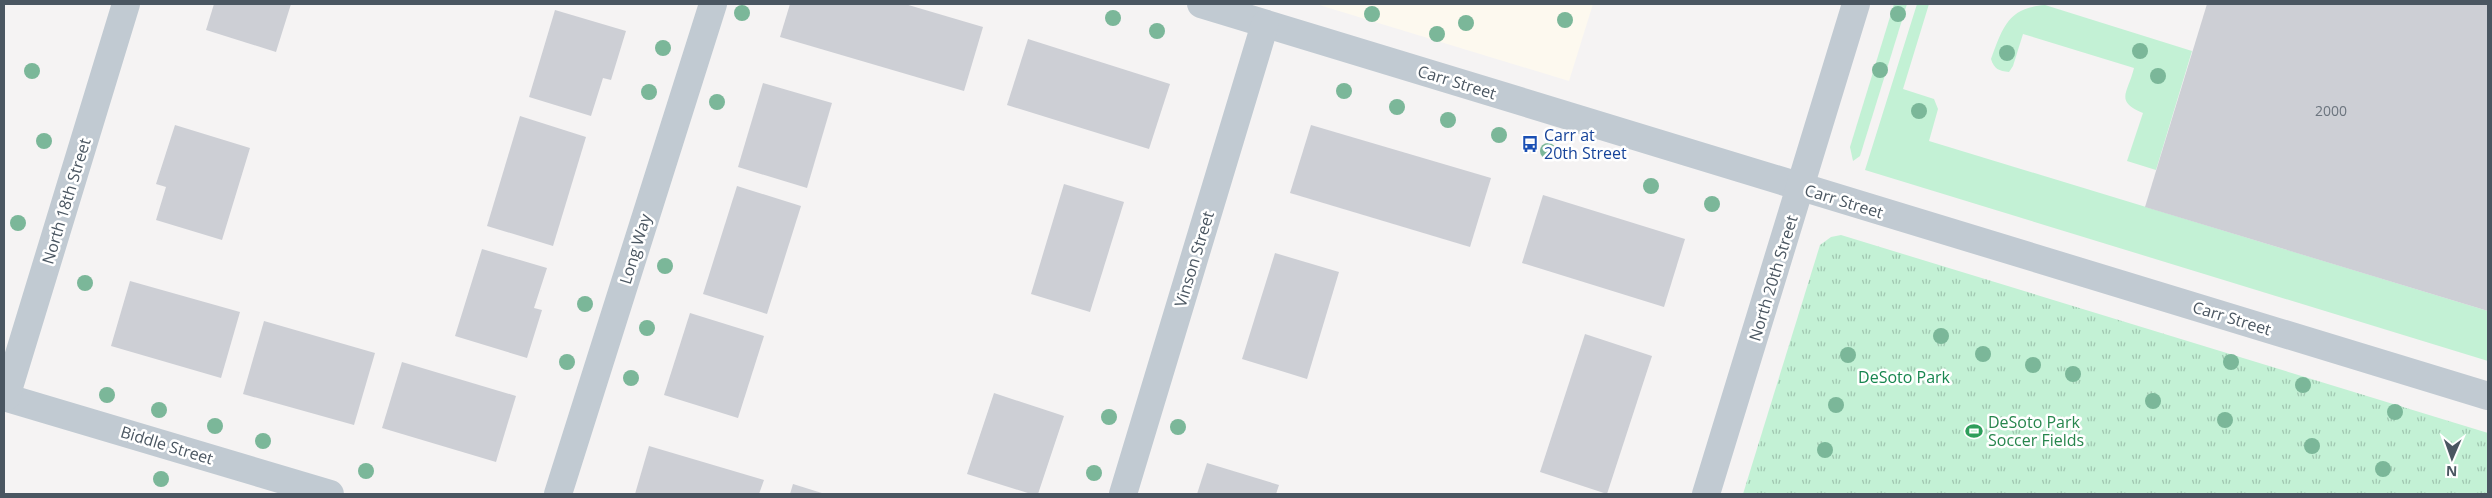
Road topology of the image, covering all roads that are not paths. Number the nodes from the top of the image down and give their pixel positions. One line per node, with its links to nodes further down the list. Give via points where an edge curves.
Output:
1 (126, 4): 8 (street, North 18th Street)
2 (713, 4): 10 (street, Long Way)
3 (1201, 4): 5 (street, Carr Street)
4 (1856, 4): 6 (street, North 20th Street)
5 (1265, 24): 6 (street, Carr Street); 11 (street, Vinson Street)
6 (1801, 187): 7 (street, Carr Street); 12 (street, North 20th Street)
7 (2488, 396)
8 (5, 397): 9 (street, Biddle Street)
9 (330, 494)
10 (558, 494)
11 (1123, 494)
12 (1706, 494)

